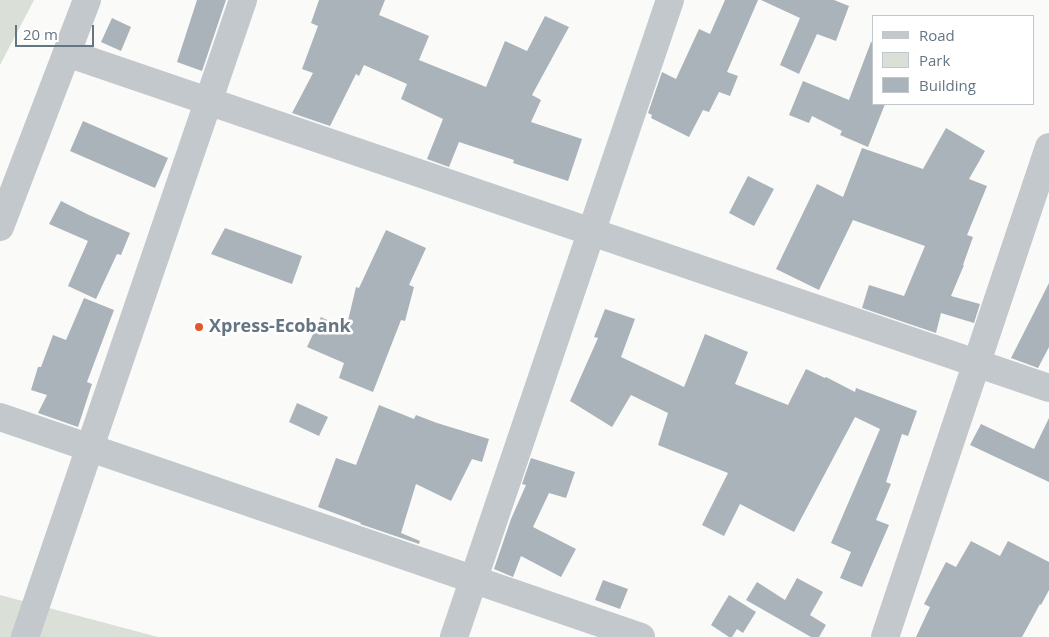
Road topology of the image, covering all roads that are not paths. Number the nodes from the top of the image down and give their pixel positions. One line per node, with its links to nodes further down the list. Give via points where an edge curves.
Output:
1 (87, 0): 4 (street)
2 (243, 0): 5 (street)
3 (670, 0): 8 (street)
4 (66, 53): 5 (street); 7 (street)
5 (208, 101): 8 (street); 12 (street)
6 (1049, 148): 9 (street)
7 (0, 227)
8 (591, 231): 9 (street); 13 (street)
9 (977, 363): 10 (street); 17 (street)
10 (1049, 388)
11 (0, 417): 12 (street)
12 (90, 448): 13 (street); 14 (street)
13 (473, 580): 15 (street); 16 (street)
14 (25, 637)
15 (454, 637)
16 (641, 637)
17 (885, 637)

